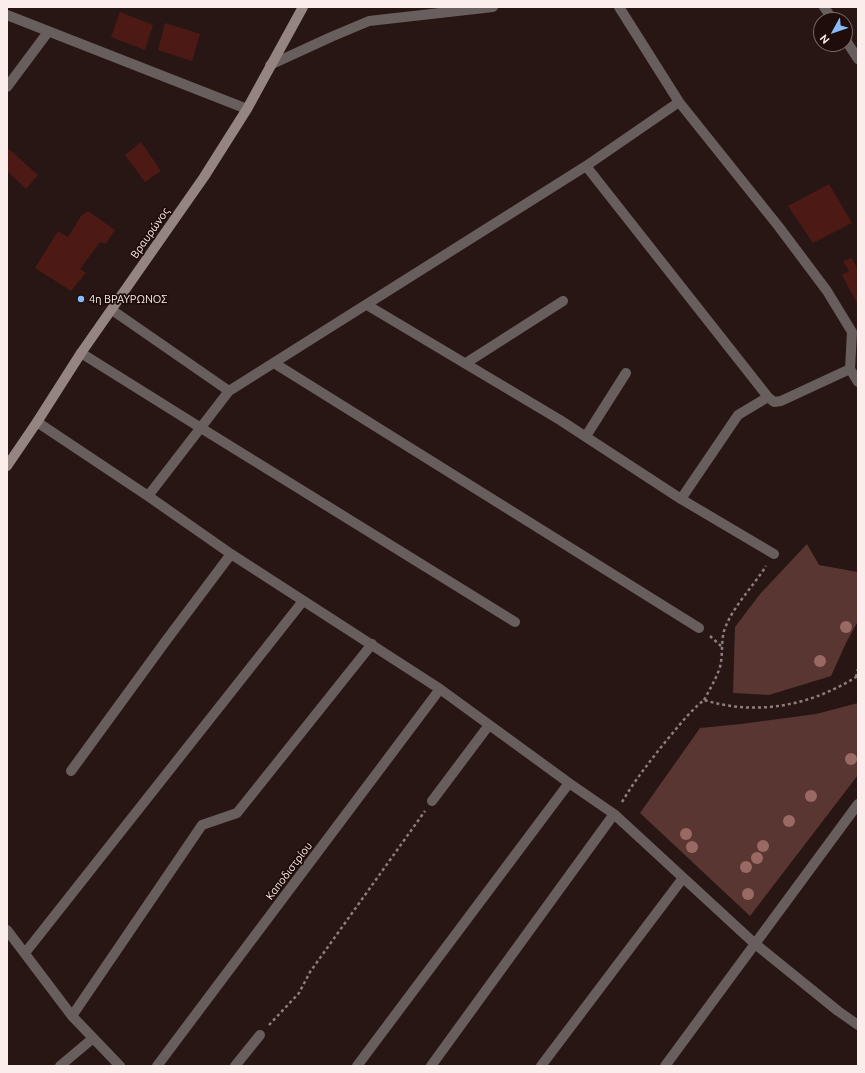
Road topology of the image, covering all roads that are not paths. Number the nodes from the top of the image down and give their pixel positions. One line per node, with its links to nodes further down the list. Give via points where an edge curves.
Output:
1 (303, 7): 6 (main road, Βραυρώνος)
2 (493, 7): 6 (street, via 369,22)
3 (619, 7): 8 (street)
4 (7, 15): 5 (street)
5 (48, 32): 7 (street); 9 (street)
6 (270, 65): 9 (main road, Βραυρώνος)
7 (7, 87)
8 (679, 102): 10 (street); 17 (street, via 827,291 852,332)
9 (246, 109): 13 (main road, Βραυρώνος, via 204,177)
10 (586, 166): 12 (street); 21 (street)
11 (563, 300): 16 (street)
12 (367, 305): 15 (street); 16 (street)
13 (112, 310): 14 (main road, Βραυρώνος); 20 (street)
14 (81, 352): 22 (main road, Βραυρώνος); 23 (street)
15 (274, 363): 20 (street); 32 (street)
16 (466, 363): 24 (street)
17 (850, 369): 19 (street); 21 (street, via 781,401 774,402)
18 (626, 373): 24 (street)
19 (858, 382)
20 (229, 391): 23 (street)
21 (768, 397): 27 (street, via 738,415)
22 (37, 422): 25 (main road, Βραυρώνος); 26 (street)
23 (201, 428): 26 (street); 31 (street)
24 (586, 436): 27 (street)
25 (7, 466)
26 (148, 496): 28 (street)
27 (681, 499): 29 (street)
28 (231, 554): 30 (street); 36 (street)
29 (774, 554)
30 (304, 601): 33 (street); 44 (street)
31 (515, 622)
32 (699, 628)
33 (372, 644): 34 (street); 45 (street, via 237,813 202,825)
34 (440, 690): 35 (street); 51 (street, Καποδιστρίου)
35 (489, 725): 37 (street); 38 (street)
36 (71, 771)
37 (569, 783): 40 (street); 53 (street)
38 (432, 801)
39 (858, 804): 43 (street)
40 (614, 814): 41 (street); 54 (street)
41 (684, 878): 43 (street); 55 (street)
42 (7, 930): 44 (street)
43 (754, 943): 46 (street); 56 (street)
44 (25, 953): 45 (street)
45 (72, 1016): 48 (street)
46 (858, 1025)
47 (260, 1035): 52 (street)
48 (92, 1039): 49 (street); 50 (street)
49 (60, 1066)
50 (120, 1066)
51 (157, 1066)
52 (234, 1066)
53 (357, 1066)
54 (431, 1066)
55 (541, 1066)
56 (664, 1066)

